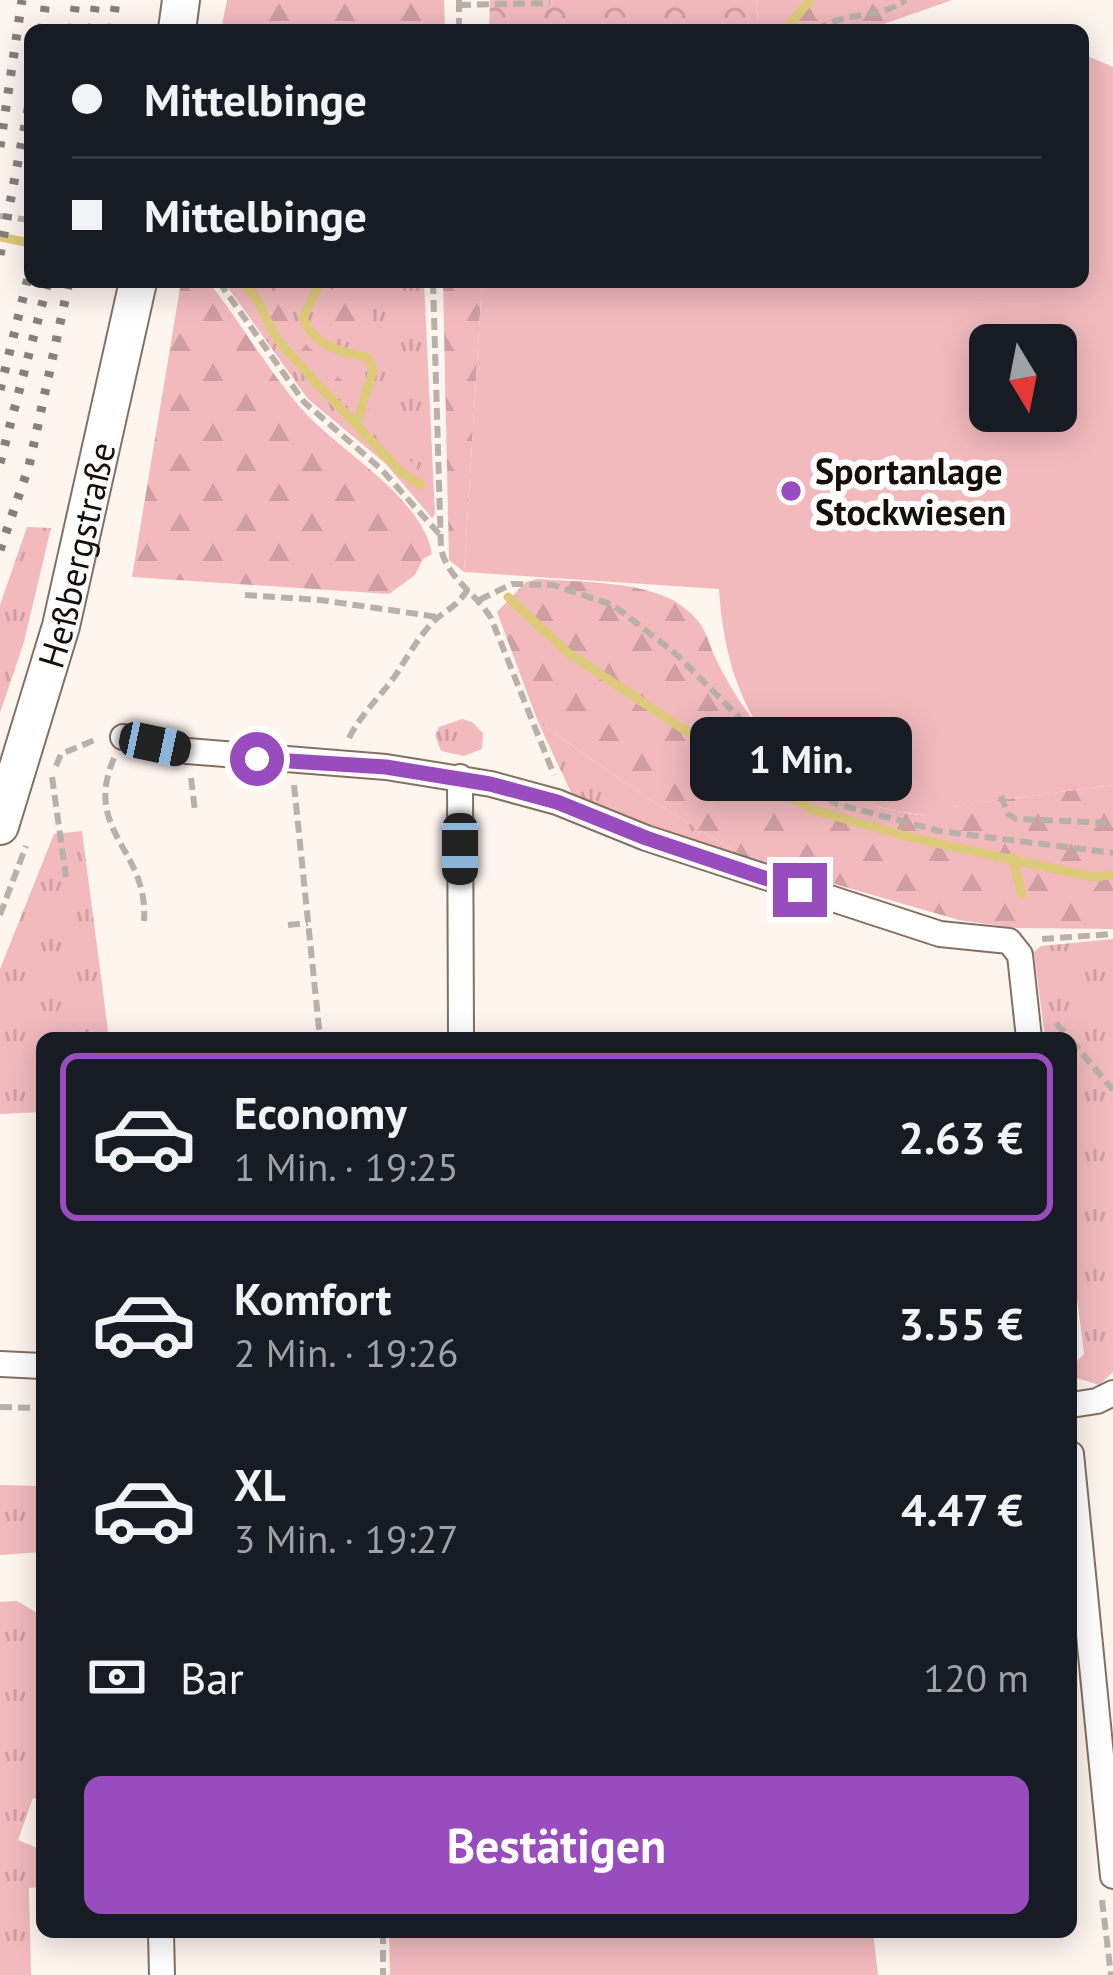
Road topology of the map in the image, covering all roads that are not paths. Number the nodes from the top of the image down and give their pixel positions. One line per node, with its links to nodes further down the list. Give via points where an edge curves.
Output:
1 (134, 300): 4 (main road, Heßbergstraße)
2 (123, 737): 3 (street, via 187,751)
3 (460, 778): 5 (street); 6 (street, via 557,802 940,934 1009,940 1019,956)
4 (15, 831)
5 (461, 1032)
6 (1028, 1032)
7 (0, 1364): 8 (street)
8 (36, 1366)
9 (1113, 1393): 10 (street)
10 (1077, 1404)
11 (1077, 1510): 12 (street)
12 (1109, 1811): 13 (street)
13 (1113, 1876)
14 (161, 1938): 15 (street)
15 (162, 1975)

